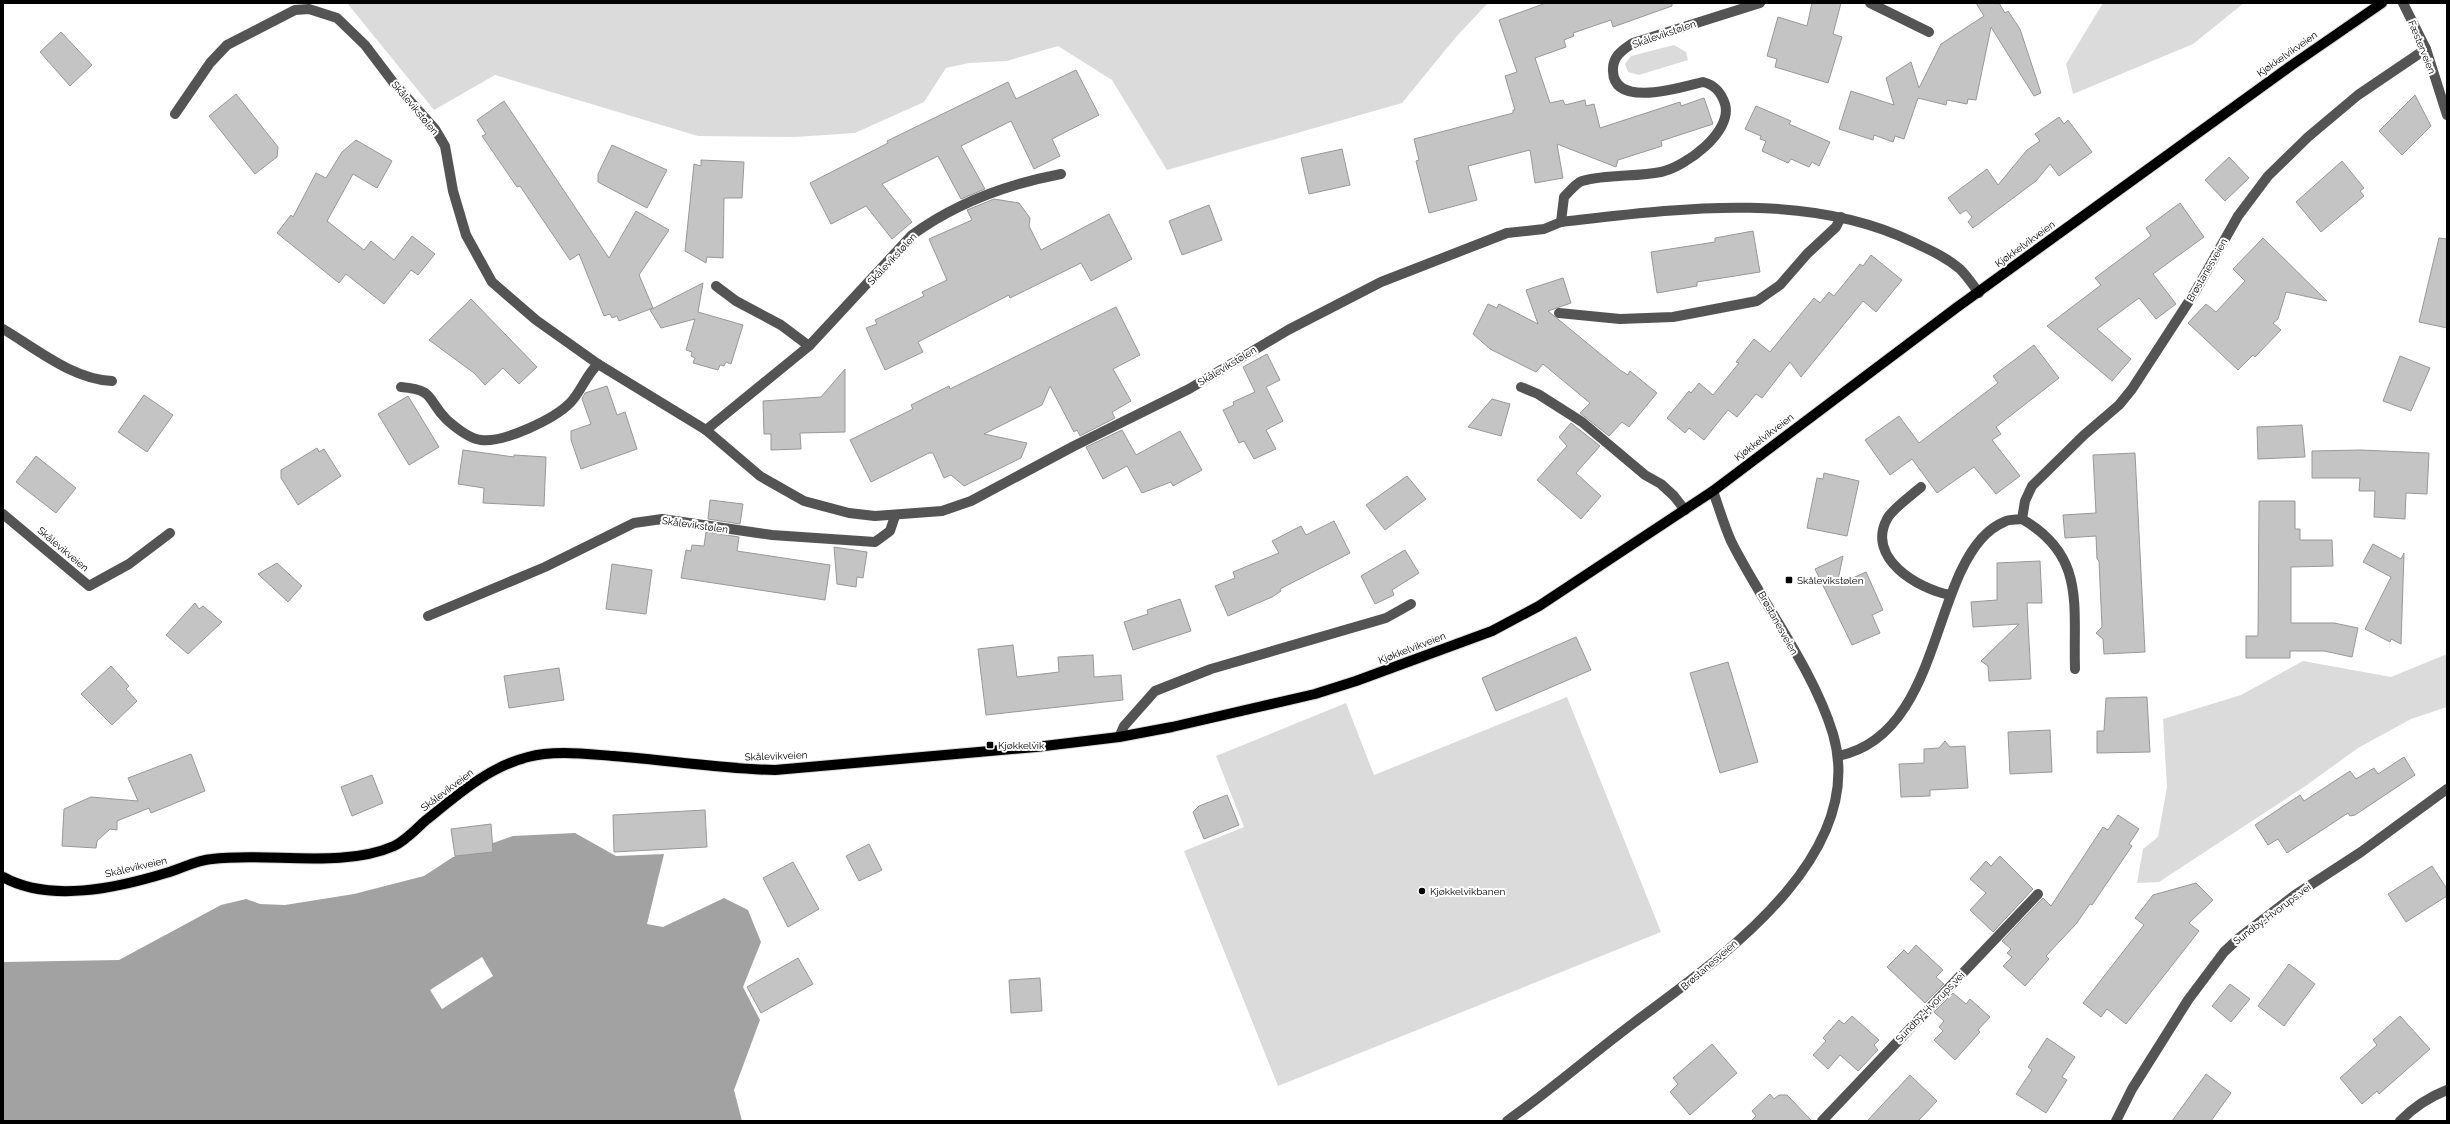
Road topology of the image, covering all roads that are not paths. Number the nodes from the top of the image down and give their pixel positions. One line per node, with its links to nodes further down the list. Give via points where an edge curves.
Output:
1 (1760, 3): 11 (street, Skålevikstølen, via 1633,43 1620,51 1613,64 1613,77 1621,88 1638,94 1653,93 1703,82 1715,86 1724,99 1725,122 1716,136 1705,146 1663,171 1581,181 1564,197)
2 (1870, 3): 5 (street)
3 (2382, 3): 13 (main road, Kjøkkelvikveien, via 2285,69)
4 (2403, 3): 6 (street, Fæsterveien)
5 (1929, 32)
6 (2426, 49): 8 (street, Fæsterveien); 27 (street, Brøstanesveien, via 2358,95 2308,137 2268,176 2238,216 2195,292 2132,389 2119,405 2032,486 2025,500)
7 (175, 114): 17 (street, Skålevikstølen, via 210,63 227,45 295,10 309,9 337,18 366,45 393,82 435,129 445,146 453,191 466,235 492,282 536,320)
8 (2447, 115)
9 (1060, 174): 16 (street, Skålevikstølen, via 1025,181 966,203 929,223 912,235)
10 (1841, 217): 11 (street, Skålevikstølen, via 1806,212 1722,208 1669,210); 13 (street, Skålevikstølen, via 1893,232 1942,255 1961,270); 14 (street, via 1836,226 1780,284 1757,301 1673,317 1620,319)
11 (1561, 222): 26 (street, Skålevikstølen, via 1544,228 1507,233 1381,282 1288,330 1189,388 971,501 942,511)
12 (716, 286): 16 (street)
13 (1979, 293): 23 (main road, Kjøkkelvikveien)
14 (1559, 312)
15 (3, 329): 18 (street, via 73,371 94,380)
16 (809, 346): 21 (street, Skålevikstølen)
17 (598, 364): 19 (street, via 571,402 557,414 518,432 481,440 466,434 447,420 431,397 420,389); 21 (street, Skålevikstølen)
18 (112, 380)
19 (401, 387)
20 (1521, 387): 24 (street, via 1538,394 1582,422 1645,475 1666,488)
21 (706, 430): 26 (street, Skålevikstølen, via 760,476 804,501 849,513)
22 (1920, 487): 29 (street, via 1887,517 1882,540 1891,562 1904,575 1940,593)
23 (1713, 491): 24 (main road, Kjøkkelvikveien); 35 (street, Brøstanesveien, via 1731,540 1824,710)
24 (1685, 510): 33 (main road, Kjøkkelvikveien, via 1539,606 1492,631 1315,694 1207,720)
25 (3, 514): 28 (street, Skålevikveien, via 89,586 129,564)
26 (896, 516): 31 (street, Skålevikstølen, via 890,531 875,542 772,535 662,519 634,523 545,567)
27 (2022, 519): 29 (street, via 2005,521 1987,533 1968,556); 32 (street, via 2041,530 2055,544 2067,564 2073,589)
28 (170, 533)
29 (1950, 594): 35 (street, via 1913,694 1898,718 1867,747)
30 (1411, 604): 33 (street, via 1386,618 1211,668 1155,692 1124,726)
31 (428, 616)
32 (2075, 670)
33 (1119, 737): 34 (main road, Kjøkkelvikveien)
34 (1036, 747): 37 (main road, Skålevikveien, via 775,770 576,753 528,756 503,766 470,785 397,845 381,851 354,856 211,858 163,874 111,886 74,890 38,890)
35 (1838, 756): 40 (street, Brøstanesveien, via 1838,788 1826,832 1809,862 1786,892 1731,947 1685,986)
36 (2447, 789): 42 (street, Sundby-Hvorups vei, via 2361,852 2295,895 2224,952 2188,1000 2132,1090)
37 (3, 877)
38 (2038, 894): 41 (street, Sundby-Hvorups vei)
39 (2447, 1090): 43 (street, via 2431,1097)
40 (1507, 1121)
41 (1822, 1121)
42 (2116, 1121)
43 (2400, 1121)

